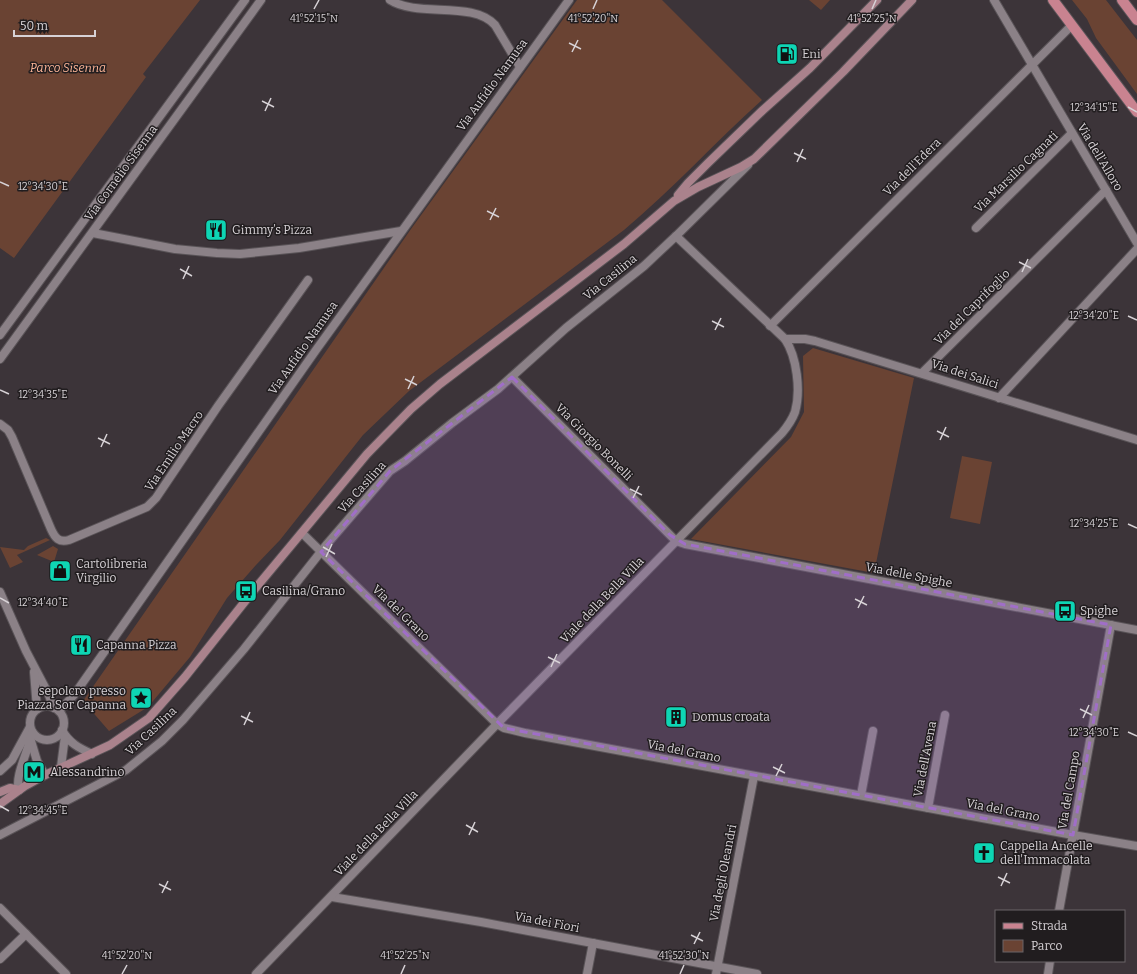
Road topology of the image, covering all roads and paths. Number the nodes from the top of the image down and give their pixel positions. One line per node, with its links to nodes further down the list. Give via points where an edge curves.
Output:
1 (245, 0): 27 (street, Via Cornelio Sisenna)
2 (261, 0): 21 (street, Via Cornelio Sisenna)
3 (390, 0): 13 (street, via 410,7 442,8 482,14 495,25)
4 (569, 0): 13 (street, Via Aufidio Namusa)
5 (877, 0): 18 (main road, Via Casilina, via 810,68 708,163)
6 (912, 0): 16 (main road, Via Casilina, via 843,72)
7 (994, 0): 12 (street, Via dell'Alloro)
8 (1053, 0): 11 (main road)
9 (1122, 0): 10 (main road)
10 (1137, 20)
11 (1072, 25): 12 (street, Via dell'Edera); 14 (main road)
12 (1032, 64): 15 (street, Via dell'Alloro); 26 (street, Via dell'Edera)
13 (520, 67): 20 (street, Via Aufidio Namusa)
14 (1137, 112)
15 (1072, 133): 17 (street, Via dell'Alloro); 19 (street, Via Marsilio Cagnati)
16 (754, 158): 18 (main road, Via Casilina); 22 (street, Via Casilina)
17 (1106, 190): 23 (street, Via dell'Alloro); 30 (street, Via del Caprifoglio)
18 (674, 201): 35 (main road, Via Casilina, via 628,240 416,404 368,454)
19 (976, 228)
20 (401, 231): 21 (street, via 240,254 175,249); 43 (street, Via Aufidio Namusa, via 74,695)
21 (93, 233): 29 (street, Via Cornelio Sisenna)
22 (676, 236): 26 (street); 31 (street, Via Casilina, via 644,266 561,332)
23 (1137, 243)
24 (1137, 249): 32 (street)
25 (308, 280): 33 (street, Via Emilio Macro, via 156,498 147,507 69,540 59,540 53,534 11,434)
26 (770, 326): 28 (street, Viale della Bella Villa)
27 (0, 335)
28 (784, 339): 30 (street, Via dei Salici, via 815,340); 36 (street, Viale della Bella Villa, via 793,355 797,387 797,400 792,419 782,434)
29 (0, 359)
30 (922, 373): 32 (street, Via dei Salici)
31 (512, 377): 36 (street, Via Giorgio Bonelli); 37 (street, Via Casilina, via 390,471)
32 (999, 398): 34 (street, Via dei Salici)
33 (0, 424)
34 (1137, 440)
35 (302, 533): 37 (street, Via del Grano); 49 (main road, Via Casilina, via 155,711 123,737)
36 (676, 541): 39 (street, Via delle Spighe); 45 (street, Viale della Bella Villa)
37 (321, 552): 45 (street, Via del Grano); 59 (street, Via Casilina, via 244,649 162,741 126,770)
38 (1, 596): 41 (street)
39 (1111, 625): 40 (street, Via delle Spighe); 60 (street, Via del Campo)
40 (1137, 630)
41 (34, 669): 42 (street); 43 (street)
42 (37, 709): 43 (street, via 45,706); 47 (street, via 31,717)
43 (56, 709): 48 (street, via 63,720)
44 (945, 715): 58 (street, Via dell'Avena)
45 (497, 724): 53 (street, Via del Grano, via 526,733); 62 (street, Viale della Bella Villa)
46 (873, 731): 56 (street)
47 (31, 733): 48 (street, via 48,740); 51 (street, via 12,760); 52 (street, via 37,761); 54 (street, via 18,779)
48 (64, 733): 49 (street, via 77,747); 50 (street)
49 (92, 754): 50 (main road, Via Casilina)
50 (61, 767): 52 (main road, Via Casilina)
51 (0, 771)
52 (45, 775): 54 (main road, Via Casilina)
53 (754, 776): 56 (street, Via del Grano); 69 (street, Via degli Oleandri)
54 (19, 790): 55 (main road, Via Casilina, via 10,788); 57 (main road, Via Casilina)
55 (0, 792)
56 (861, 795): 58 (street, Via del Grano)
57 (0, 804)
58 (928, 808): 60 (street, Via del Grano)
59 (0, 835)
60 (1073, 835): 61 (street, Via del Grano); 64 (street, Via del Campo)
61 (1137, 846)
62 (332, 897): 66 (street, Via dei Fiori); 71 (street, Viale della Bella Villa)
63 (0, 908): 65 (street)
64 (1059, 910)
65 (26, 934): 67 (street); 70 (street)
66 (594, 943): 69 (street, Via dei Fiori); 72 (street)
67 (0, 959)
68 (1050, 962): 74 (street)
69 (717, 970): 73 (street, Via dei Fiori)
70 (66, 974)
71 (256, 974)
72 (587, 974)
73 (757, 974)
74 (1048, 974)

